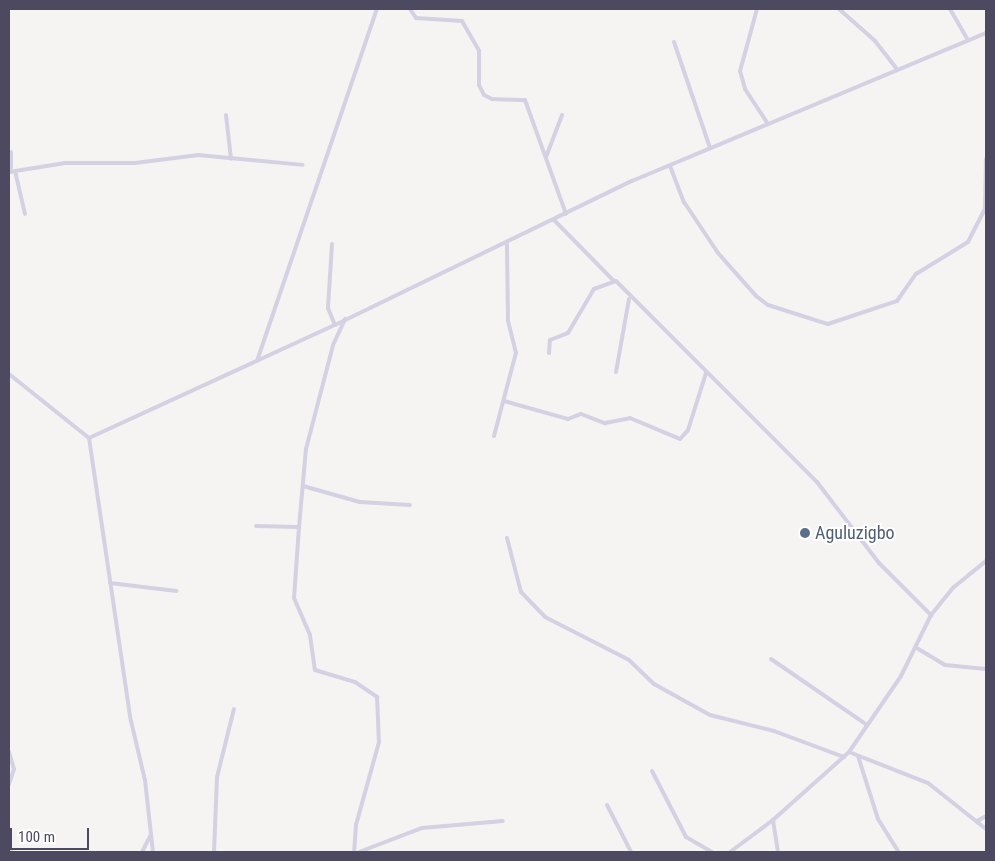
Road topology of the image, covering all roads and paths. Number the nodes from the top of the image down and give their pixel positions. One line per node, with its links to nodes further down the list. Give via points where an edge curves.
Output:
1 (377, 9): 31 (street)
2 (410, 9): 15 (street, via 416,18 462,21 467,25 479,51 479,85 484,95 492,100 525,100)
3 (757, 9): 12 (street, via 741,81)
4 (839, 9): 9 (street, via 875,41)
5 (950, 9): 7 (street)
6 (986, 33): 7 (street)
7 (967, 39): 9 (street)
8 (674, 42): 13 (street)
9 (896, 68): 12 (street)
10 (226, 115): 16 (street)
11 (562, 115): 15 (street)
12 (768, 124): 13 (street)
13 (710, 148): 19 (street)
14 (11, 152): 20 (street)
15 (545, 158): 22 (street)
16 (232, 159): 18 (street); 20 (street, via 198,156)
17 (986, 159): 19 (street, via 985,209 968,242 916,274 897,301 828,324 768,305 756,296 718,253 684,202)
18 (303, 165)
19 (670, 166): 22 (street)
20 (12, 172): 21 (street)
21 (26, 214)
22 (566, 214): 23 (street)
23 (554, 220): 25 (street); 26 (street)
24 (332, 244): 29 (street, via 328,308)
25 (507, 244): 28 (street); 35 (street, via 508,320 516,353)
26 (614, 281): 27 (street); 30 (street, via 594,289 568,333 550,340)
27 (629, 299): 32 (street); 33 (street)
28 (345, 318): 29 (street); 38 (street, via 333,345 328,376 313,418)
29 (335, 325): 31 (street)
30 (549, 352)
31 (256, 361): 37 (street)
32 (616, 372)
33 (706, 373): 35 (street, via 688,430 680,438 630,418 604,424 581,414 568,419); 46 (street, via 817,482 879,563)
34 (9, 374): 37 (street)
35 (504, 401): 36 (street)
36 (494, 436)
37 (89, 438): 44 (street)
38 (303, 486): 39 (street, via 369,504); 41 (street)
39 (410, 505)
40 (256, 526): 41 (street)
41 (298, 527): 70 (street, via 294,598 310,634 315,670 355,682 374,695 379,704 379,742)
42 (507, 538): 54 (street, via 521,592 545,617 628,660 654,684 710,715 774,731)
43 (986, 561): 46 (street, via 954,588)
44 (110, 583): 45 (street); 64 (street)
45 (177, 591)
46 (931, 615): 47 (street)
47 (915, 647): 49 (street, via 945,665); 51 (street)
48 (771, 659): 51 (street)
49 (986, 669)
50 (234, 710): 69 (street, via 216,777)
51 (867, 725): 53 (street)
52 (9, 752): 57 (street, via 14,768)
53 (848, 752): 54 (street); 55 (street)
54 (844, 756): 60 (street)
55 (858, 756): 62 (street, via 928,783); 76 (street, via 878,819)
56 (652, 772): 73 (street, via 686,836)
57 (9, 784)
58 (607, 805): 72 (street)
59 (986, 816): 62 (street)
60 (773, 820): 74 (street); 75 (street)
61 (503, 821): 71 (street, via 422,828)
62 (977, 821): 63 (street)
63 (986, 829)
64 (151, 834): 67 (street); 68 (street)
65 (9, 851): 66 (street)
66 (12, 852)
67 (142, 852)
68 (153, 852)
69 (214, 852)
70 (354, 852)
71 (359, 852)
72 (631, 852)
73 (712, 852)
74 (730, 852)
75 (778, 852)
76 (899, 852)

